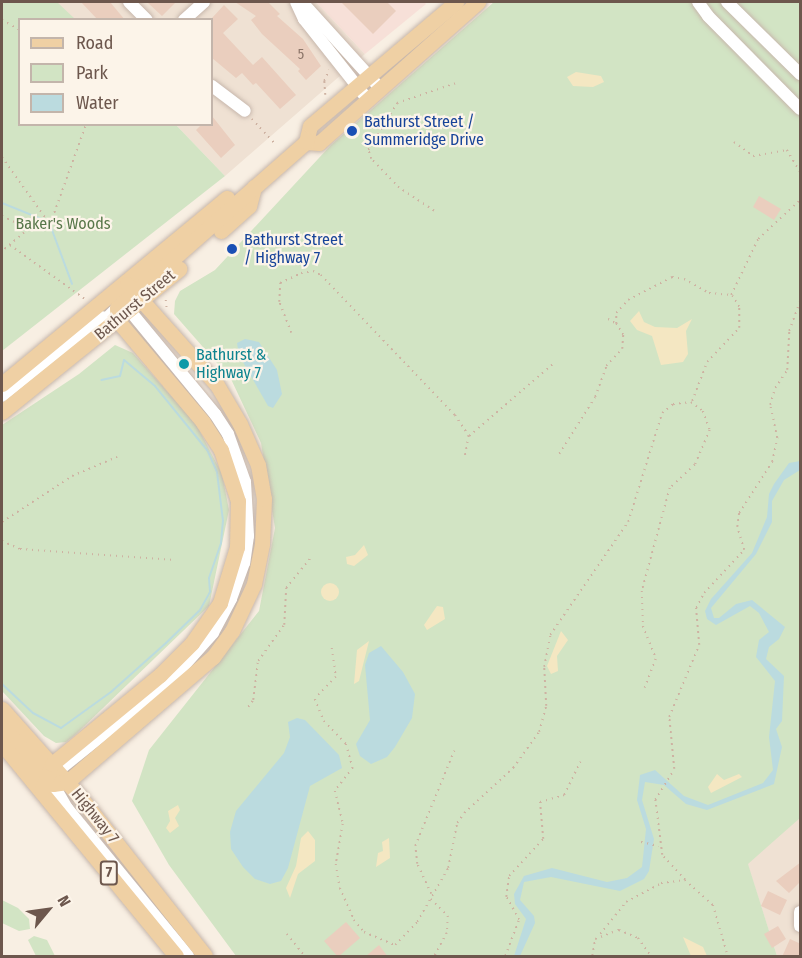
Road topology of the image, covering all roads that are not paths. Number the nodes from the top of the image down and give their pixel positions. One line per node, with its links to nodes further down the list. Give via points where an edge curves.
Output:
1 (129, 2): 9 (street)
2 (204, 2): 10 (street)
3 (296, 2): 14 (street, via 304,19)
4 (302, 2): 12 (street)
5 (456, 2): 12 (main road, Bathurst Street)
6 (478, 2): 15 (main road, Bathurst Street)
7 (698, 2): 17 (street)
8 (728, 2): 11 (street)
9 (145, 18)
10 (186, 18)
11 (801, 74)
12 (370, 76): 14 (main road, Bathurst Street); 15 (street)
13 (213, 87): 18 (street)
14 (357, 87): 16 (street); 19 (main road, Bathurst Street, via 310,126)
15 (381, 89): 16 (main road, Bathurst Street)
16 (368, 100): 19 (main road, Bathurst Street, via 319,143)
17 (801, 109)
18 (245, 111)
19 (306, 142): 20 (main road, Bathurst Street)
20 (254, 186): 21 (main road, Bathurst Street, via 235,192); 21 (main road, Bathurst Street, via 249,206)
21 (135, 292): 22 (main road, Bathurst Street); 23 (main road, Bathurst Street); 30 (main road, via 217,385 240,424 258,465 264,499 262,544 246,607 219,648 198,672)
22 (119, 313): 24 (street); 25 (main road, Bathurst Street); 27 (street, via 228,434 245,482 249,507 244,563 213,633 190,661); 31 (main road, via 204,422 221,450 237,501 237,547 220,603 192,643)
23 (2, 384)
24 (2, 396)
25 (2, 412)
26 (2, 709): 31 (main road, Highway 7 / 7)
27 (136, 710): 30 (street, via 116,732); 31 (street)
28 (2, 726): 31 (main road)
29 (2, 744): 31 (main road, Highway 7 / 7)
30 (111, 745): 31 (main road)
31 (53, 778): 34 (main road, Highway 7 / 7); 35 (street, via 68,808); 36 (main road, Highway 7 / 7)
32 (801, 912): 33 (street)
33 (801, 926)
34 (176, 957)
35 (188, 957)
36 (205, 957)

